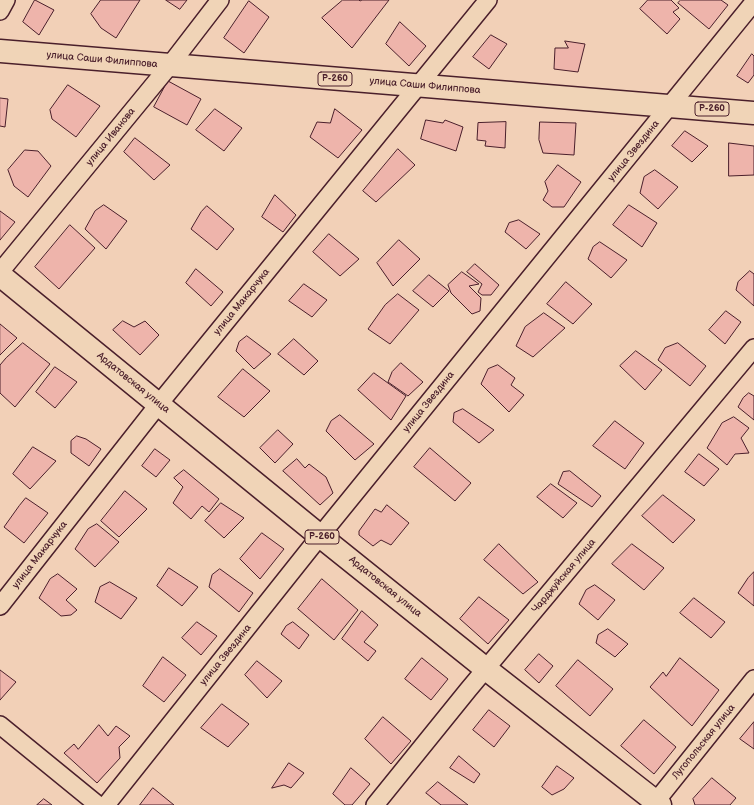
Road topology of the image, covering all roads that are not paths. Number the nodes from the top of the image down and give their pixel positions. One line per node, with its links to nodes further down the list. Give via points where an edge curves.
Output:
1 (6, 0): 5 (street)
2 (220, 0): 7 (street, улица Иванова)
3 (488, 0): 8 (street, улица Макарчука)
4 (754, 2): 9 (street, улица Звездина)
5 (0, 11)
6 (0, 51): 7 (highway, улица Саши Филиппова / Р-260)
7 (170, 66): 8 (highway, улица Саши Филиппова / Р-260); 11 (street, улица Иванова)
8 (419, 86): 9 (highway, улица Саши Филиппова / Р-260); 14 (street, улица Макарчука)
9 (671, 105): 10 (highway, улица Саши Филиппова / Р-260); 15 (street, улица Звездина)
10 (754, 112)
11 (0, 272)
12 (0, 275): 14 (highway, Ардатовская улица / Р-260)
13 (754, 348): 17 (street, Чарджуйская улица)
14 (158, 404): 15 (highway, Ардатовская улица / Р-260); 16 (street, улица Макарчука)
15 (320, 536): 17 (highway, Ардатовская улица / Р-260); 22 (street, улица Звездина)
16 (0, 606)
17 (486, 669): 20 (highway, Ардатовская улица / Р-260); 23 (street, Чарджуйская улица)
18 (754, 679): 20 (street, Лугопольская улица)
19 (0, 725): 21 (street)
20 (656, 804)
21 (98, 805)
22 (106, 805)
23 (375, 805)

